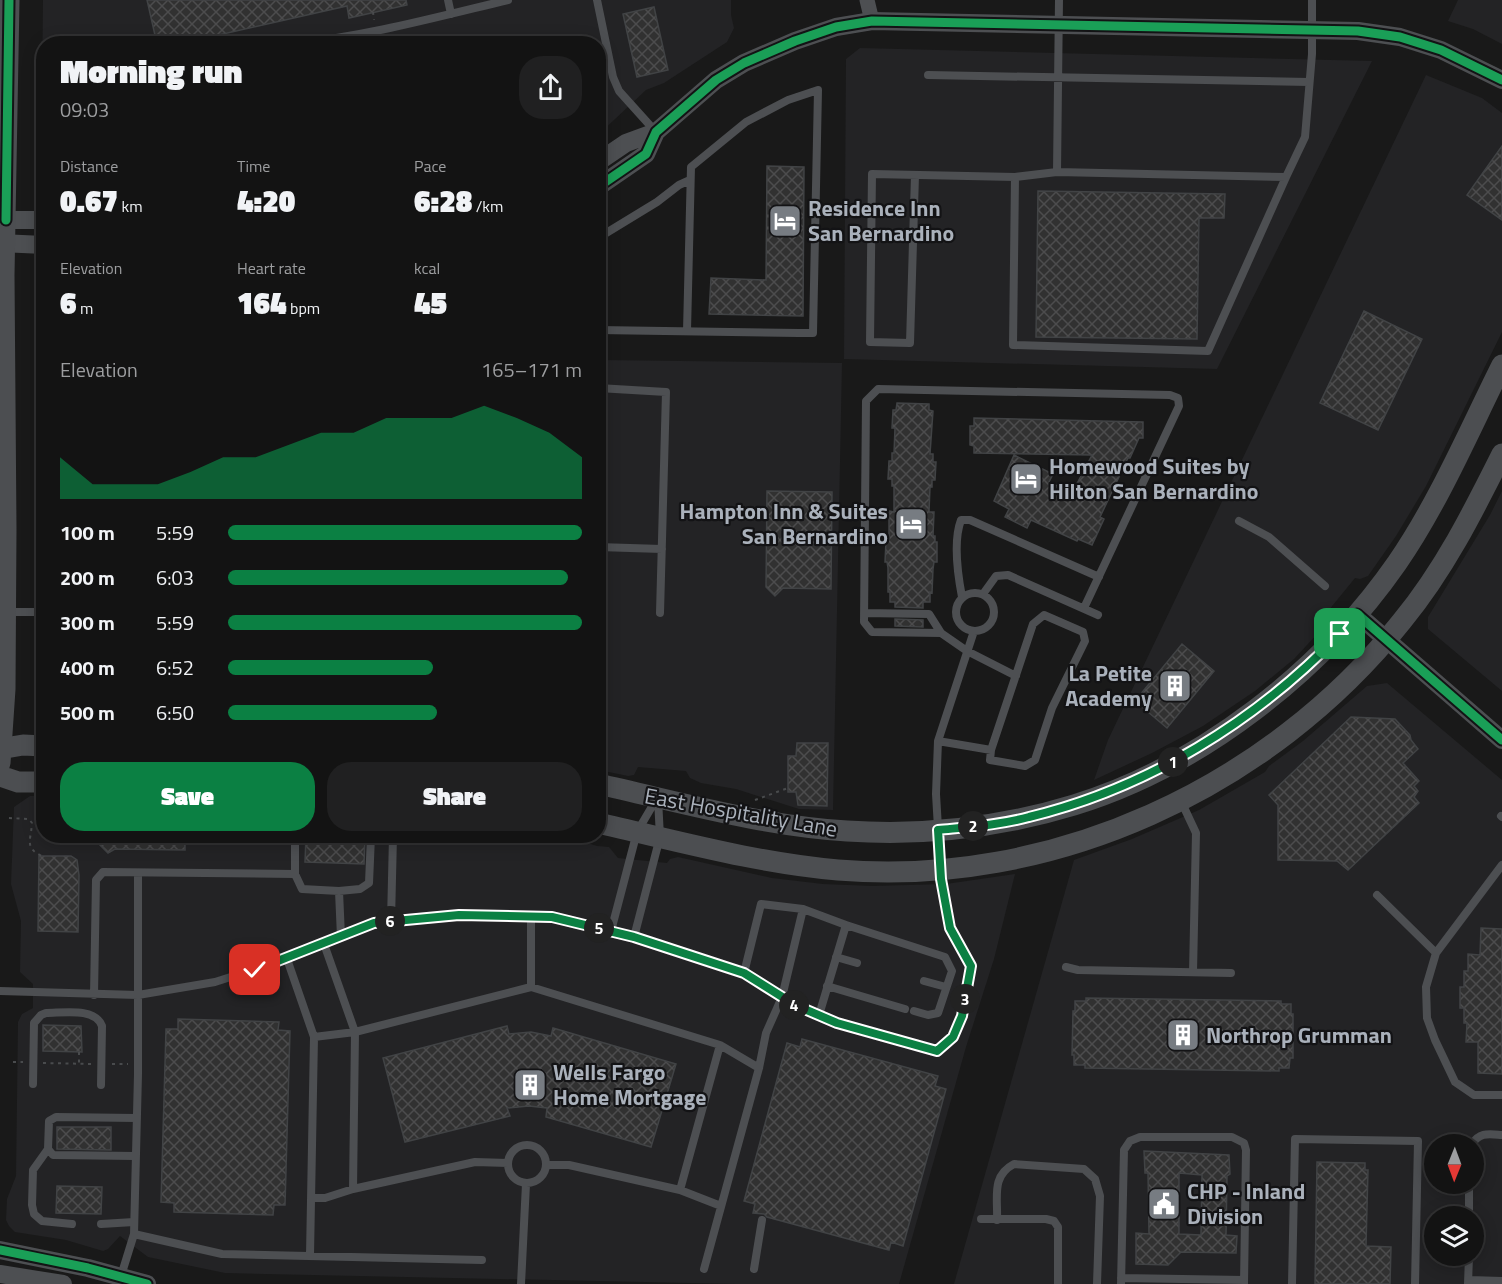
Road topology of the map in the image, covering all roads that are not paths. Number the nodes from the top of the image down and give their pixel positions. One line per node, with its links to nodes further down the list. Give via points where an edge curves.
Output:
1 (9, 0): 28 (main road)
2 (448, 0): 8 (lane)
3 (508, 0): 8 (lane)
4 (597, 0): 13 (lane)
5 (867, 0): 9 (street)
6 (1059, 0): 10 (lane)
7 (1312, 0): 11 (lane)
8 (451, 14): 12 (lane)
9 (872, 21): 10 (street); 19 (street, via 825,31 744,63 716,80)
10 (1058, 24): 11 (street); 16 (lane)
11 (1311, 30): 17 (street, via 1358,30 1400,37 1440,50); 18 (lane)
12 (343, 36)
13 (604, 36)
14 (606, 43): 19 (lane, via 619,91)
15 (928, 75): 16 (lane)
16 (1059, 77): 18 (lane); 21 (lane)
17 (1502, 80)
18 (1309, 82): 24 (lane, via 1305,137)
19 (656, 132): 20 (street, via 626,142); 26 (street, via 646,154)
20 (606, 156)
21 (1056, 172): 23 (lane); 24 (lane)
22 (915, 175): 22 (lane, via 872,174 870,342 910,343); 23 (lane)
23 (1015, 177): 24 (lane, via 1013,345 1208,351)
24 (1286, 177)
25 (690, 180): 29 (lane); 33 (lane); 33 (lane, via 691,167 746,122 788,100 818,90 813,333)
26 (606, 182)
27 (36, 220): 28 (street)
28 (3, 221): 30 (main road)
29 (606, 233)
30 (3, 243): 31 (street); 38 (main road)
31 (36, 245)
32 (606, 330): 33 (lane)
33 (687, 331)
34 (1502, 365): 50 (main road, East Hospitality Lane, via 1419,528)
35 (606, 388): 40 (lane, via 666,392)
36 (1502, 453): 54 (main road, East Hospitality Lane, via 1451,551)
37 (1239, 521): 42 (lane, via 1269,537)
38 (3, 525): 46 (main road)
39 (606, 547): 40 (lane)
40 (662, 549): 48 (lane)
41 (1099, 577): 44 (lane, via 970,520 961,520 957,540); 45 (lane); 49 (lane, via 1179,406 1179,398 878,389 866,401)
42 (1326, 586)
43 (983, 594): 44 (lane); 45 (lane, via 996,576 1008,575); 52 (lane, via 993,605 994,613 988,626)
44 (962, 597): 52 (lane, via 957,603 957,618 966,629)
45 (1084, 608): 51 (lane)
46 (5, 612): 47 (lane); 61 (main road)
47 (36, 612)
48 (660, 613)
49 (864, 613): 53 (lane, via 930,615); 53 (lane, via 864,622 872,632)
50 (1357, 614): 54 (street); 68 (main road, East Hospitality Lane, via 1316,658 1255,710 1160,769 1076,804 1026,818)
51 (1098, 615)
52 (974, 631): 55 (lane)
53 (941, 633): 55 (lane)
54 (1387, 640): 57 (street); 66 (main road, East Hospitality Lane, via 1315,712 1246,764)
55 (967, 651): 56 (lane); 58 (lane)
56 (1016, 676): 60 (lane); 60 (lane, via 1033,624 1044,615 1083,632 1085,641 1052,708 1035,760 1025,766 990,760)
57 (1502, 740)
58 (938, 741): 60 (lane); 68 (lane)
59 (36, 747): 61 (main road)
60 (991, 750)
61 (1, 753)
62 (0, 776): 63 (main road)
63 (36, 782)
64 (606, 786): 65 (main road, East Hospitality Lane)
65 (658, 797): 68 (main road, East Hospitality Lane, via 796,826 847,831); 69 (lane); 70 (lane)
66 (1181, 801): 75 (main road, East Hospitality Lane, via 1090,839 1034,854); 93 (lane, via 1196,833)
67 (606, 825): 69 (main road, East Hospitality Lane)
68 (938, 830): 75 (lane)
69 (637, 832): 70 (main road, East Hospitality Lane); 84 (lane)
70 (660, 837): 75 (main road, East Hospitality Lane, via 818,868); 86 (lane)
71 (295, 843): 77 (lane)
72 (371, 843): 78 (lane, via 369,883 360,889)
73 (393, 843): 82 (lane)
74 (1502, 865): 88 (lane)
75 (940, 869): 106 (lane, via 950,928 971,966 962,1016 953,1037 937,1051)
76 (138, 873): 77 (lane); 101 (lane, via 103,872 96,880); 102 (lane)
77 (295, 874): 78 (lane, via 302,889)
78 (339, 891): 85 (lane)
79 (1377, 895): 88 (lane)
80 (803, 909): 83 (lane); 94 (lane, via 761,904); 103 (lane)
81 (531, 916): 82 (lane, via 459,915); 84 (lane); 98 (lane)
82 (391, 921): 85 (lane, via 374,923)
83 (846, 926): 89 (lane); 99 (lane, via 945,957 952,971)
84 (611, 931): 86 (lane)
85 (341, 937): 87 (lane)
86 (634, 937): 94 (lane)
87 (324, 944): 90 (lane); 107 (lane)
88 (1436, 953): 113 (lane, via 1426,987 1426,1018 1435,1040 1455,1082 1474,1095)
89 (836, 957): 91 (lane); 97 (lane)
90 (287, 959): 102 (lane, via 215,982); 108 (lane)
91 (857, 963)
92 (1066, 967): 93 (lane)
93 (1193, 972): 95 (lane)
94 (744, 973): 103 (lane)
95 (1231, 973)
96 (924, 981): 99 (lane)
97 (828, 986): 104 (lane); 106 (lane)
98 (531, 987): 107 (lane); 109 (lane)
99 (946, 987): 105 (lane, via 938,1013)
100 (0, 991): 101 (lane)
101 (94, 995): 102 (lane)
102 (138, 995): 114 (lane)
103 (782, 997): 106 (lane); 110 (lane, via 766,1033)
104 (905, 1008)
105 (914, 1011)
106 (819, 1016)
107 (355, 1032): 108 (lane); 122 (lane)
108 (314, 1037): 124 (lane)
109 (720, 1045): 110 (lane); 123 (lane)
110 (759, 1068): 125 (lane)
111 (33, 1084): 112 (lane, via 33,1028 37,1018 46,1013 97,1017 102,1026)
112 (101, 1085)
113 (1502, 1095)
114 (136, 1118): 117 (lane, via 56,1117 49,1121); 118 (lane)
115 (1484, 1134): 116 (lane)
116 (1502, 1135)
117 (48, 1149): 118 (lane, via 53,1155); 130 (lane, via 33,1170 34,1214 42,1221)
118 (135, 1156): 129 (lane)
119 (508, 1163): 120 (lane, via 514,1150 528,1145 542,1151); 121 (lane, via 513,1178); 122 (lane, via 475,1162)
120 (547, 1165): 121 (lane, via 540,1179); 123 (lane, via 569,1166)
121 (526, 1184): 147 (lane)
122 (353, 1189): 124 (lane)
123 (680, 1190): 125 (lane)
124 (311, 1198): 134 (lane)
125 (721, 1206): 137 (lane)
126 (762, 1220): 138 (lane)
127 (981, 1220): 128 (lane)
128 (997, 1220): 148 (lane, via 1054,1221 1058,1227); 149 (lane, via 998,1178 1005,1169 1014,1164 1084,1169 1095,1179 1100,1196)
129 (134, 1222): 131 (lane); 132 (lane)
130 (72, 1224)
131 (101, 1224)
132 (134, 1234): 134 (lane, via 222,1254); 140 (lane)
133 (0, 1250): 140 (street)
134 (310, 1255): 135 (lane)
135 (482, 1260)
136 (1468, 1266): 144 (lane)
137 (704, 1269)
138 (754, 1269)
139 (0, 1274): 145 (street)
140 (120, 1277): 146 (street)
141 (1121, 1278): 143 (lane); 143 (lane, via 1124,1150 1130,1141 1140,1137 1232,1137 1244,1143 1246,1150)
142 (1502, 1281): 144 (lane)
143 (1244, 1282)
144 (1468, 1282)
145 (63, 1284)
146 (147, 1284)
147 (521, 1284)
148 (1058, 1284)
149 (1097, 1284)
150 (1292, 1284): 151 (lane, via 1295,1139 1418,1141)
151 (1415, 1284)

